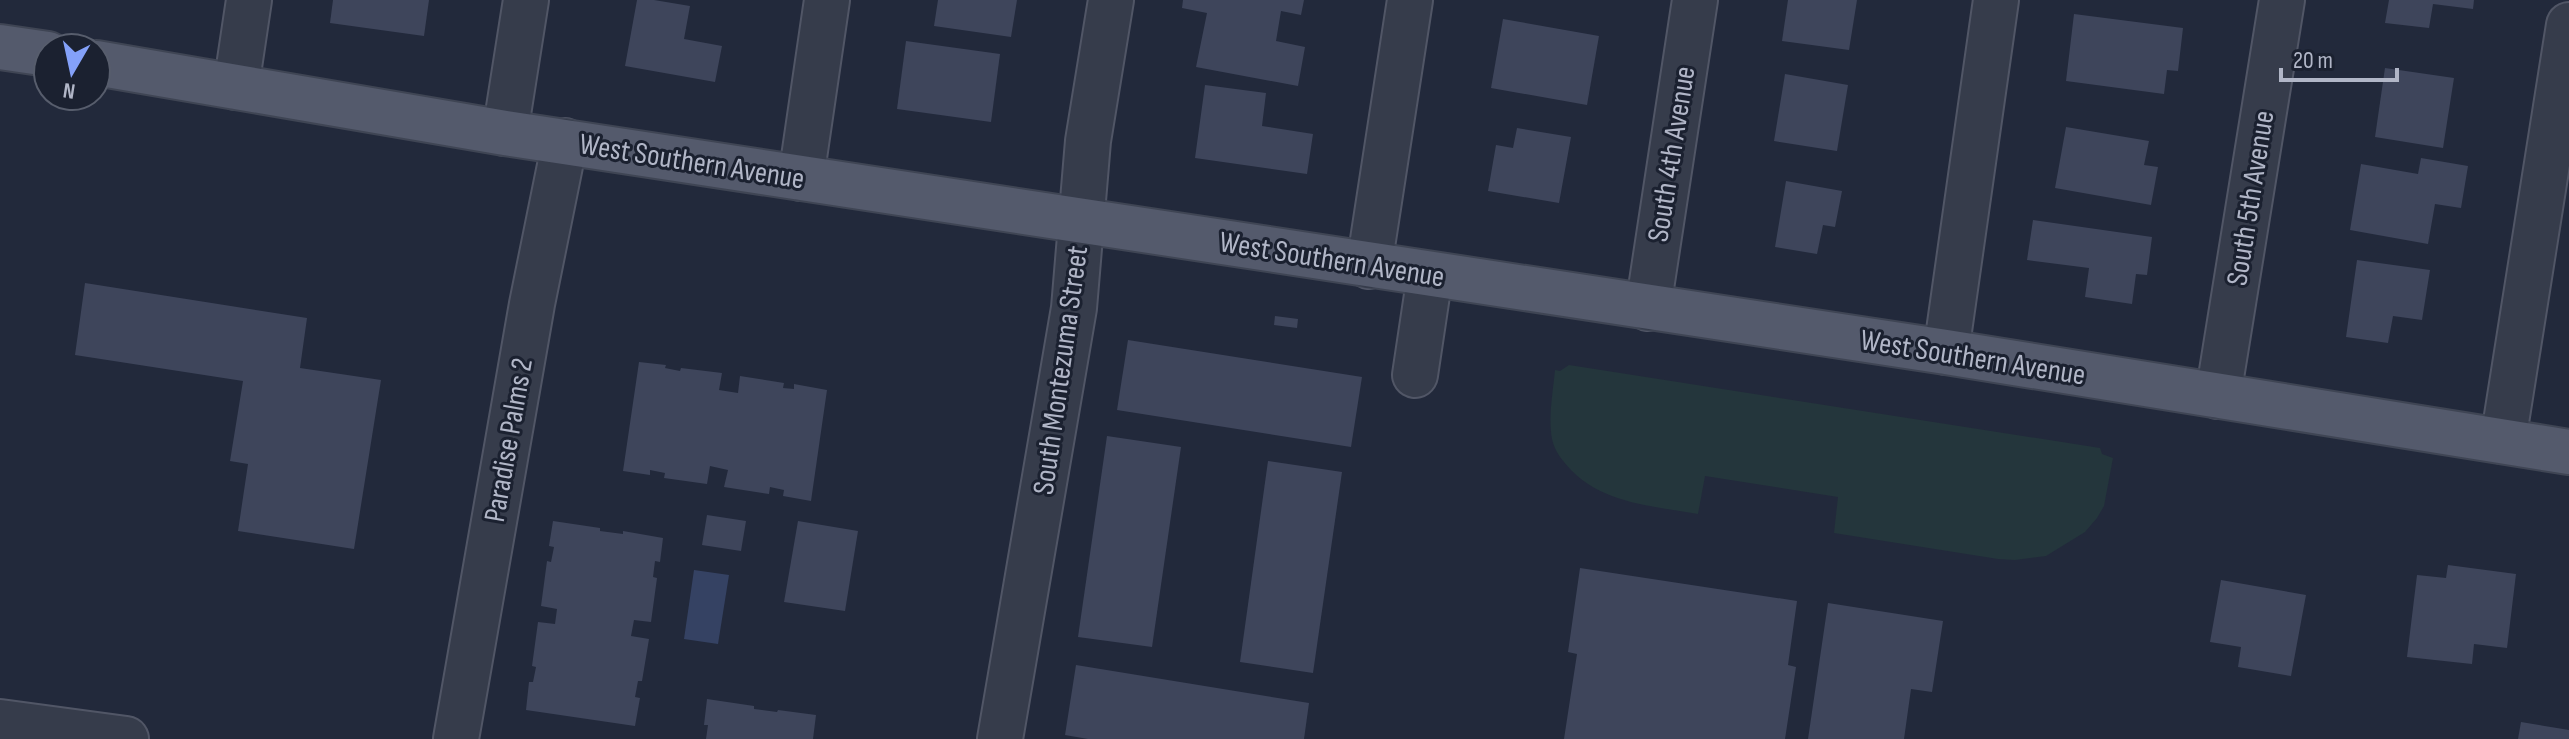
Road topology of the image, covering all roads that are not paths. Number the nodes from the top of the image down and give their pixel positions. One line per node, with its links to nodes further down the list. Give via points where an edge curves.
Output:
1 (249, 0): 13 (street)
2 (526, 0): 14 (street)
3 (827, 0): 16 (street)
4 (1111, 0): 17 (street, South Montezuma Street, via 1088,141)
5 (1410, 0): 18 (street)
6 (1695, 0): 20 (street, South 4th Avenue)
7 (1996, 0): 21 (street)
8 (2282, 0): 23 (street, South 5th Avenue)
9 (2569, 25): 24 (street)
10 (0, 47): 11 (main road)
11 (32, 52)
12 (112, 66): 13 (main road, West Southern Avenue)
13 (236, 87): 14 (main road, West Southern Avenue)
14 (505, 133): 15 (main road, West Southern Avenue)
15 (565, 141): 16 (main road, West Southern Avenue); 28 (street, Paradise Palms 2)
16 (801, 178): 17 (main road, West Southern Avenue)
17 (1082, 221): 18 (main road, West Southern Avenue); 29 (street, South Montezuma Street, via 1074,308)
18 (1369, 266): 19 (main road, West Southern Avenue)
19 (1430, 275): 20 (main road, West Southern Avenue); 22 (street)
20 (1648, 308): 21 (main road, West Southern Avenue)
21 (1946, 352): 23 (main road, West Southern Avenue)
22 (1415, 375)
23 (2218, 396): 24 (main road, West Southern Avenue)
24 (2503, 441): 25 (main road, West Southern Avenue)
25 (2569, 452)
26 (0, 722): 27 (street)
27 (126, 739)
28 (456, 739)
29 (1000, 739)

